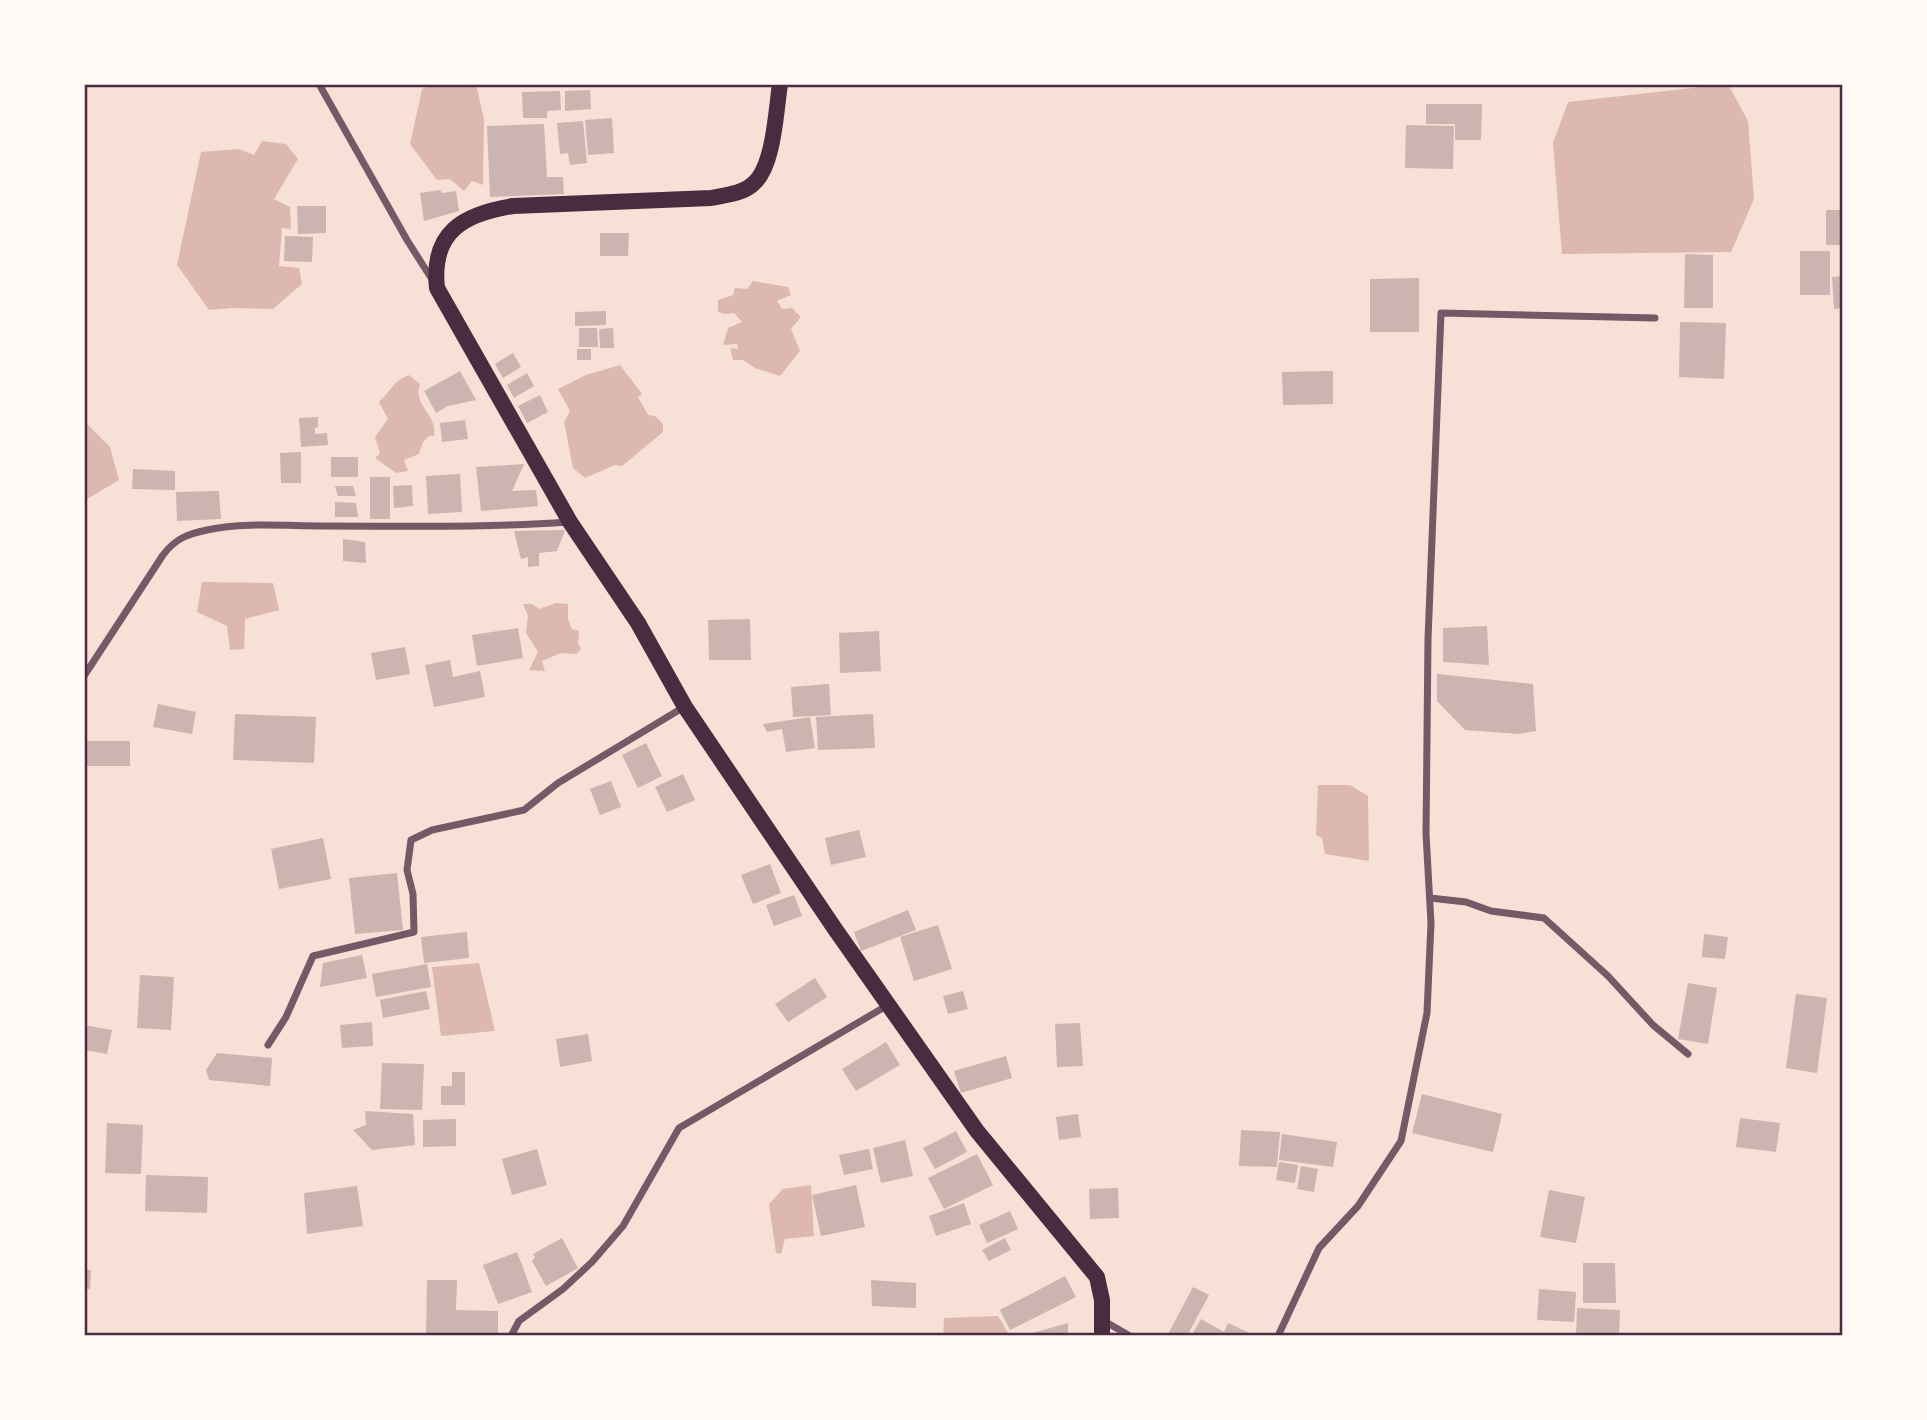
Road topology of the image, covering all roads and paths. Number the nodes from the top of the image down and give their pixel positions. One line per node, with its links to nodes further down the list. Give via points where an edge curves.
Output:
1 (319, 84): 3 (street)
2 (780, 84): 3 (main road, via 768,160 752,185 711,198 513,206 475,215 446,237 436,261)
3 (437, 288): 5 (main road)
4 (1655, 318): 8 (street, via 1441,313 1428,639 1426,834)
5 (570, 522): 6 (street, via 252,527 188,534 174,540 163,555); 7 (main road, via 638,624)
6 (84, 676)
7 (685, 707): 9 (main road); 10 (street, via 558,783 524,810 411,839 407,870 414,932 313,956)
8 (1430, 898): 11 (street, via 1544,918); 15 (street, via 1427,1013 1401,1141 1358,1206 1319,1248)
9 (888, 1005): 12 (main road, via 977,1131 1097,1277); 13 (street, via 679,1128 623,1226 563,1289 519,1321)
10 (268, 1045)
11 (1688, 1054)
12 (1103, 1328): 14 (street)
13 (511, 1336)
14 (1130, 1336)
15 (1278, 1336)

